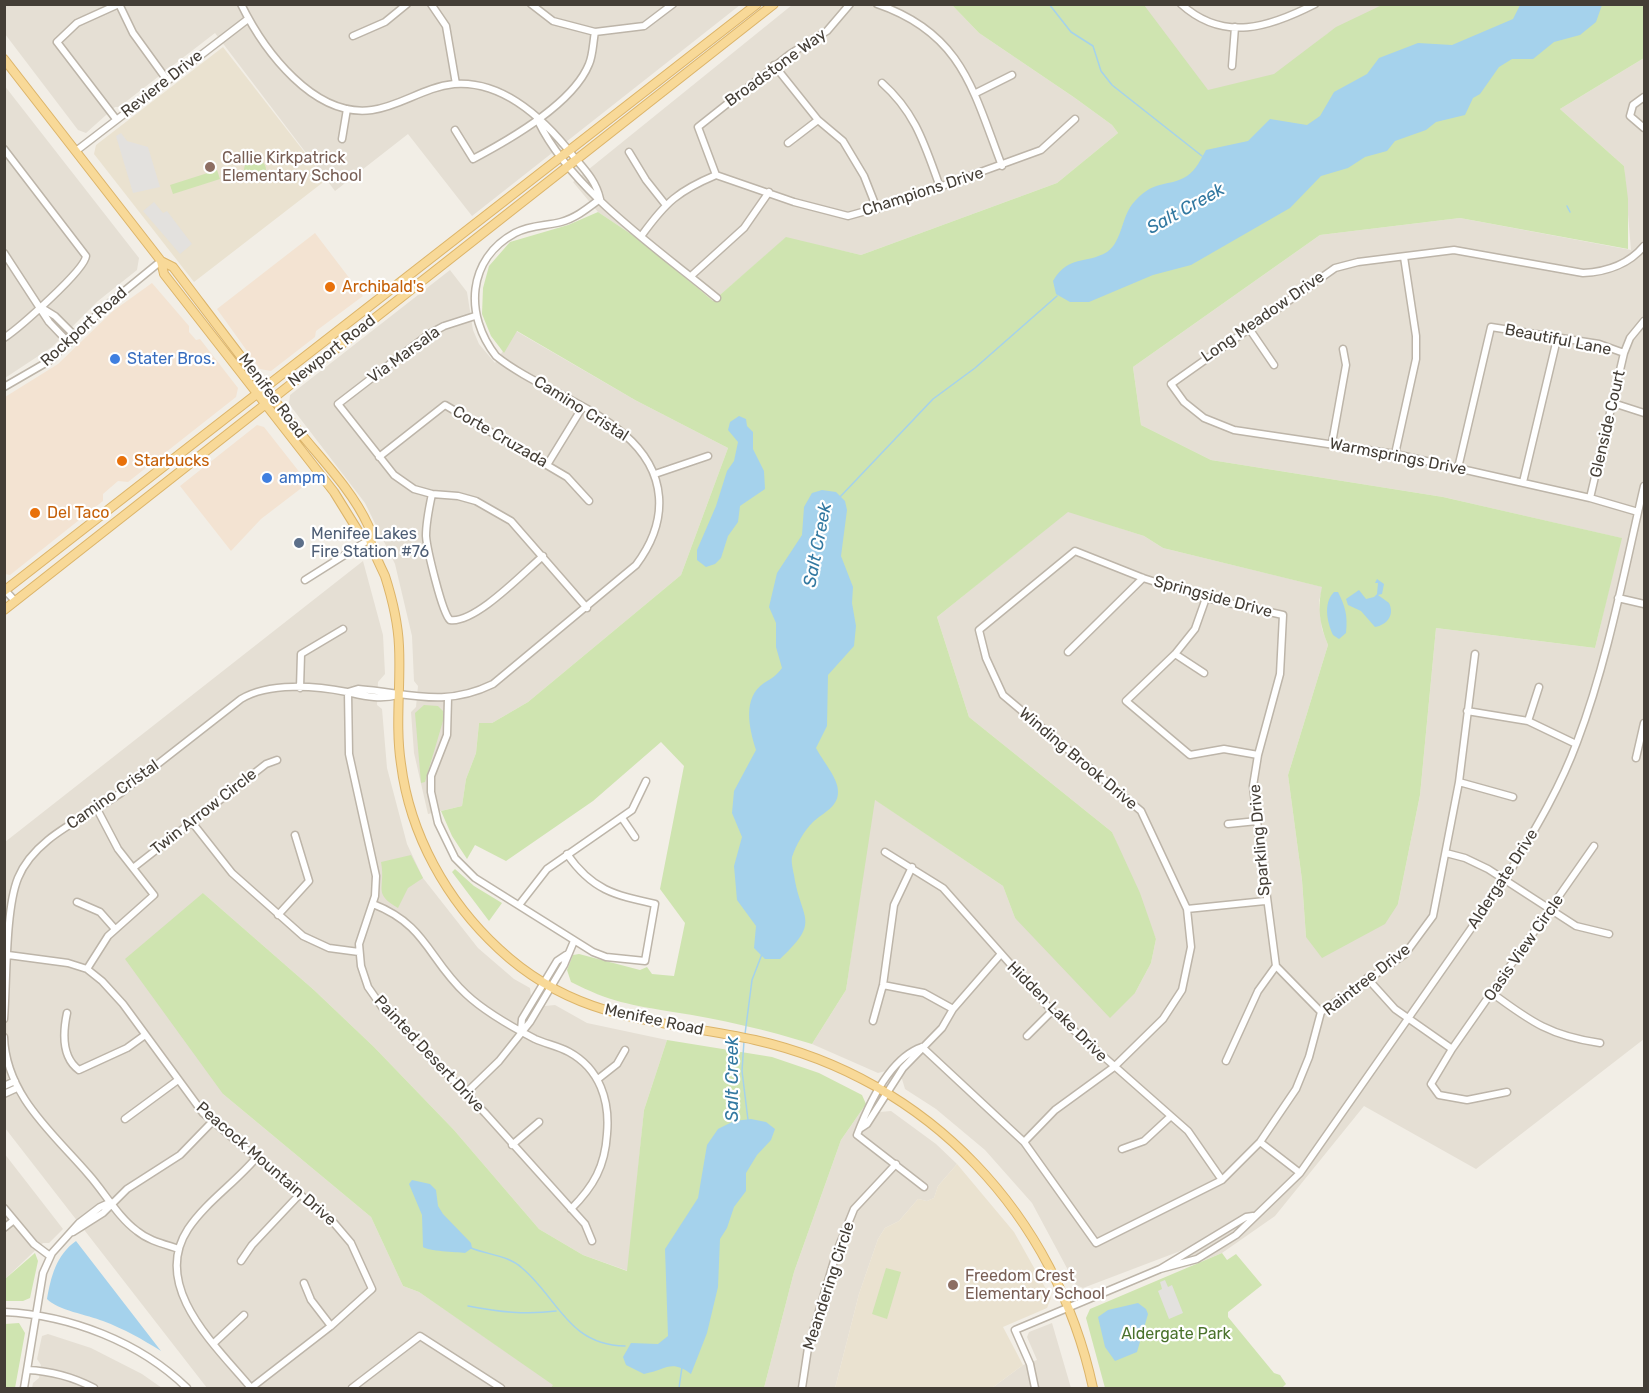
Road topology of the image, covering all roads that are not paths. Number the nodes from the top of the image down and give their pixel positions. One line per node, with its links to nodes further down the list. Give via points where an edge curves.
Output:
1 (119, 4): 21 (street, via 133,33); 27 (street, via 76,23 57,42)
2 (241, 4): 13 (street)
3 (407, 4): 16 (street, via 385,22)
4 (431, 4): 23 (street, via 446,26)
5 (531, 4): 15 (street, via 553,21)
6 (673, 4): 15 (street, via 644,26)
7 (757, 4): 38 (main road, Newport Road)
8 (774, 4): 39 (main road, Newport Road)
9 (850, 4): 18 (street, Broadstone Way, via 827,31)
10 (877, 4): 24 (street, via 907,14 949,49)
11 (1181, 4): 14 (street, via 1204,20)
12 (1315, 4): 14 (street, via 1272,24)
13 (249, 19): 21 (street, Reviere Drive); 26 (street, via 308,92)
14 (1235, 27): 19 (street)
15 (595, 32): 28 (street, via 589,64 573,88)
16 (352, 36)
17 (4, 59): 36 (main road, Menifee Road)
18 (774, 65): 30 (street); 41 (street, Broadstone Way, via 698,127)
19 (1232, 66)
20 (1012, 75): 24 (street)
21 (167, 80): 27 (street, Reviere Drive)
22 (882, 83): 42 (street, via 902,100 919,129)
23 (456, 84): 26 (street, via 430,88 388,106); 28 (street, via 497,91)
24 (976, 93): 40 (street)
25 (1644, 98): 31 (street, via 1633,105 1630,116)
26 (347, 109): 33 (street)
27 (116, 119): 36 (street, Reviere Drive)
28 (538, 119): 32 (street, via 472,159); 38 (street)
29 (1075, 119): 40 (street, Champions Drive, via 1041,150)
30 (818, 120): 34 (street); 46 (street, via 843,141 864,176)
31 (1644, 128)
32 (455, 130)
33 (342, 140)
34 (788, 143)
35 (4, 149): 54 (street, via 86,256 82,266)
36 (76, 151): 51 (main road, Menifee Road)
37 (629, 152): 45 (street)
38 (566, 153): 39 (street); 68 (main road, Newport Road)
39 (573, 162): 44 (street, via 597,185); 71 (main road, Newport Road)
40 (1002, 165): 42 (street, Champions Drive)
41 (716, 175): 43 (street, Champions Drive); 45 (street, via 690,186)
42 (940, 187): 46 (street, Champions Drive)
43 (769, 192): 46 (street, Champions Drive, via 848,216); 52 (street, via 744,228)
44 (600, 199): 47 (street, via 623,223); 55 (street, Camino Cristal, via 570,219 524,229 503,241 483,264 477,280)
45 (665, 204): 47 (street)
46 (877, 209)
47 (642, 235): 52 (street)
48 (1643, 250): 50 (street, Long Meadow Drive, via 1608,270 1583,273 1464,251)
49 (4, 253): 54 (street)
50 (1404, 257): 59 (street, Long Meadow Drive, via 1335,268); 77 (street, via 1416,359)
51 (161, 261): 60 (street, Rockport Road); 68 (main road, Menifee Road, via 172,267); 70 (main road, Menifee Road, via 164,274)
52 (691, 276): 53 (street)
53 (717, 298)
54 (41, 308): 56 (street); 58 (street); 61 (street)
55 (475, 316): 74 (street, Camino Cristal, via 496,356); 79 (street, Via Marsala, via 429,334 338,404)
56 (59, 320): 58 (street); 60 (street)
57 (1644, 321): 65 (street, Glenside Court)
58 (53, 326): 63 (street)
59 (1248, 327): 66 (street); 67 (street, Long Meadow Drive)
60 (75, 337): 63 (street, Rockport Road)
61 (4, 338)
62 (1557, 339): 65 (street, Beautiful Lane, via 1599,344); 81 (street, Beautiful Lane, via 1491,327); 83 (street)
63 (69, 343): 69 (street, Rockport Road, via 49,361)
64 (1343, 349): 76 (street, via 1346,365)
65 (1624, 353): 72 (street, Glenside Court)
66 (1274, 365)
67 (1171, 384): 76 (street, Warmsprings Drive, via 1184,402 1204,417 1234,430)
68 (265, 386): 70 (main road, Newport Road); 71 (main road, Menifee Road)
69 (4, 387)
70 (255, 394): 73 (main road, Menifee Road); 93 (main road, Newport Road)
71 (273, 397): 73 (main road, Newport Road); 89 (main road, Menifee Road, via 349,494 370,529)
72 (1613, 403): 75 (street); 86 (street, Glenside Court)
73 (263, 405): 89 (main road, Menifee Road, via 334,492 360,534); 96 (main road, Newport Road)
74 (582, 408): 80 (street); 82 (street, Camino Cristal, via 621,431 645,455)
75 (1644, 413)
76 (1332, 443): 77 (street, Warmsprings Drive)
77 (1395, 454): 81 (street, Warmsprings Drive)
78 (708, 456): 82 (street)
79 (380, 457): 80 (street, Corte Cruzada, via 445,405); 85 (street, via 403,483)
80 (548, 465): 87 (street, Corte Cruzada, via 567,477)
81 (1458, 468): 83 (street, Warmsprings Drive)
82 (655, 474): 98 (street, Camino Cristal, via 659,514 652,541 636,565)
83 (1523, 482): 86 (street, Warmsprings Drive)
84 (1644, 486): 88 (street, Aldergate Drive)
85 (432, 494): 90 (street, via 458,496 496,511); 90 (street, via 427,518 428,552 443,611 450,620 464,619 476,612)
86 (1590, 498): 88 (street, Warmsprings Drive)
87 (589, 501)
88 (1638, 512): 95 (street, Aldergate Drive)
89 (370, 539): 92 (street); 110 (main road, Menifee Road, via 394,612 399,643)
90 (543, 556): 98 (street)
91 (1143, 578): 94 (street, Springside Drive); 102 (street, Springside Drive, via 1075,551); 103 (street)
92 (305, 580)
93 (5, 590): 96 (street)
94 (1206, 598): 100 (street, Springside Drive); 104 (street, via 1195,629)
95 (1618, 598): 97 (street); 115 (street, Aldergate Drive, via 1600,674)
96 (15, 601): 99 (main road, Newport Road)
97 (1644, 604)
98 (587, 608): 111 (street, Camino Cristal, via 498,680)
99 (5, 609)
100 (1283, 615): 116 (street, Sparkling Drive, via 1280,674)
101 (343, 630): 108 (street, via 301,654)
102 (979, 630): 142 (street, Winding Brook Drive, via 986,658 1003,695 1141,811)
103 (1068, 652)
104 (1174, 654): 106 (street); 116 (street, via 1126,701 1190,755 1224,749)
105 (1475, 654): 112 (street, Raintree Drive)
106 (1204, 673)
107 (1539, 687): 113 (street)
108 (300, 688): 109 (street, Camino Cristal); 122 (street, Camino Cristal, via 265,689 241,699)
109 (348, 692): 110 (street, Camino Cristal, via 386,698); 139 (street, Painted Desert Drive, via 349,754 375,868)
110 (399, 695): 111 (street, Camino Cristal); 154 (main road, Menifee Road, via 404,782 431,861 475,925 510,959)
111 (448, 699): 141 (street, via 447,735 431,776 438,823 464,869)
112 (1467, 711): 113 (street); 120 (street, Raintree Drive)
113 (1528, 721): 115 (street)
114 (1644, 723): 117 (street)
115 (1576, 744): 135 (street, Aldergate Drive, via 1532,835)
116 (1258, 755): 125 (street, Sparkling Drive, via 1254,786)
117 (1636, 758)
118 (277, 760): 124 (street, Twin Arrow Circle, via 266,764)
119 (646, 781): 123 (street, via 638,801)
120 (1459, 782): 121 (street); 131 (street, Raintree Drive)
121 (1513, 796)
122 (97, 809): 134 (street); 140 (street, Camino Cristal, via 74,822 30,858 17,880)
123 (622, 818): 128 (street); 132 (street)
124 (191, 821): 134 (street, Twin Arrow Circle); 144 (street, via 226,867)
125 (1257, 821): 126 (street); 136 (street, Sparkling Drive)
126 (1228, 824)
127 (295, 835): 144 (street, via 309,881)
128 (635, 837)
129 (1594, 846): 143 (street, Oasis View Circle)
130 (885, 852): 133 (street, Hidden Lake Drive)
131 (1446, 853): 135 (street, via 1465,858); 153 (street, Raintree Drive, via 1433,916 1423,932 1405,954)
132 (567, 854): 141 (street, via 534,883); 147 (street, via 578,871 601,889 655,904 645,961 606,957)
133 (912, 867): 149 (street, Hidden Lake Drive, via 943,888); 155 (street, via 894,905)
134 (132, 868): 145 (street, via 154,895)
135 (1504, 880): 143 (street); 161 (street, Aldergate Drive)
136 (1265, 901): 142 (street); 151 (street, Sparkling Drive)
137 (77, 902): 145 (street, via 99,912)
138 (4, 904): 140 (street)
139 (373, 904): 148 (street, Painted Desert Drive); 164 (street, via 404,919 466,994)
140 (12, 905): 150 (street, Camino Cristal)
141 (519, 906): 147 (street)
142 (1187, 909): 173 (street, Winding Brook Drive, via 1191,948 1182,990 1163,1019)
143 (1550, 910): 146 (street, via 1576,926); 156 (street, Oasis View Circle)
144 (278, 915): 148 (street, via 319,945)
145 (115, 929): 152 (street)
146 (1609, 934)
147 (574, 941): 154 (street, via 558,962)
148 (359, 952): 180 (street, Painted Desert Drive, via 364,979 376,1000)
149 (1000, 955): 157 (street); 158 (street, Hidden Lake Drive)
150 (8, 956): 152 (street, Peacock Mountain Drive, via 56,960); 162 (street, Camino Cristal)
151 (1276, 966): 159 (street); 172 (street, via 1258,991)
152 (87, 969): 165 (street, Peacock Mountain Drive, via 112,990)
153 (1367, 978): 159 (street, Raintree Drive); 161 (street, via 1378,993)
154 (548, 985): 164 (street, via 522,1020); 178 (main road, Menifee Road, via 610,1013 780,1047 827,1063)
155 (883, 986): 157 (street, via 924,993); 163 (street)
156 (1492, 993): 168 (street, via 1536,1025 1564,1036); 170 (street, Oasis View Circle)
157 (953, 1009): 169 (street, via 942,1028)
158 (1053, 1011): 166 (street); 173 (street, Hidden Lake Drive)
159 (1321, 1012): 187 (street, Raintree Drive, via 1296,1089)
160 (67, 1013): 165 (street, via 63,1034 70,1062 79,1070 127,1048)
161 (1410, 1018): 170 (street); 192 (street, Aldergate Drive)
162 (4, 1019)
163 (873, 1021)
164 (520, 1030): 174 (street, via 575,1056); 180 (street, via 499,1061)
165 (145, 1035): 175 (street, Peacock Mountain Drive)
166 (1027, 1036)
167 (4, 1037): 176 (street)
168 (1600, 1043)
169 (922, 1047): 178 (street, via 901,1065); 186 (street)
170 (1452, 1049): 179 (street, Oasis View Circle, via 1431,1084 1439,1095 1467,1100)
171 (625, 1050): 174 (street, via 617,1064)
172 (1226, 1061)
173 (1114, 1067): 182 (street, Hidden Lake Drive); 186 (street, Winding Brook Drive, via 1055,1110)
174 (597, 1079): 198 (street, via 608,1113 604,1159 594,1184)
175 (178, 1080): 183 (street); 184 (street, Peacock Mountain Drive)
176 (16, 1084): 177 (street); 181 (street); 196 (street, via 54,1138)
177 (4, 1086)
178 (883, 1091): 191 (street, via 861,1121 857,1135); 208 (main road, Menifee Road, via 940,1131 993,1183 1028,1229)
179 (1507, 1092)
180 (466, 1093): 188 (street, Painted Desert Drive)
181 (4, 1094)
182 (1171, 1116): 189 (street, via 1144,1141); 193 (street, Hidden Lake Drive, via 1188,1131)
183 (125, 1119)
184 (212, 1122): 190 (street, Peacock Mountain Drive); 196 (street, via 180,1155)
185 (539, 1122): 188 (street)
186 (1024, 1142): 193 (street, Raintree Drive, via 1096,1243)
187 (1260, 1142): 192 (street); 193 (street, Raintree Drive)
188 (512, 1145): 198 (street, Painted Desert Drive)
189 (1122, 1149)
190 (256, 1158): 195 (street, Peacock Mountain Drive); 203 (street, via 189,1228)
191 (896, 1164): 194 (street); 221 (street, Meandering Circle, via 854,1209 808,1348)
192 (1299, 1173): 199 (street, Aldergate Drive)
193 (1222, 1180)
194 (924, 1187)
195 (299, 1195): 205 (street); 212 (street, Peacock Mountain Drive, via 346,1236 372,1289)
196 (111, 1202): 203 (street, via 129,1225 144,1236); 204 (street, via 104,1213 71,1233)
197 (4, 1208): 200 (street)
198 (571, 1209): 202 (street, Painted Desert Drive, via 585,1224)
199 (1254, 1216): 206 (street, Aldergate Drive, via 1246,1217); 206 (street, Aldergate Drive, via 1236,1235 1197,1259)
200 (14, 1220): 201 (street); 204 (street)
201 (4, 1228)
202 (592, 1241)
203 (179, 1249): 213 (street, via 177,1274 182,1297)
204 (50, 1256): 210 (street, via 43,1273)
205 (241, 1261)
206 (1160, 1269): 208 (street, Aldergate Drive)
207 (304, 1283): 212 (street, via 311,1300)
208 (1067, 1307): 222 (street, Aldergate Drive, via 1015,1330 1030,1364); 223 (main road, Menifee Road)
209 (4, 1312): 210 (street)
210 (37, 1315): 214 (street); 218 (street, via 74,1324 125,1345)
211 (244, 1315): 213 (street)
212 (331, 1326): 215 (street)
213 (214, 1343): 215 (street)
214 (27, 1370): 216 (street); 217 (street, via 79,1380)
215 (251, 1388)
216 (24, 1389)
217 (94, 1389)
218 (187, 1389)
219 (352, 1389): 220 (street, via 420,1336)
220 (501, 1389)
221 (802, 1389)
222 (1035, 1389)
223 (1092, 1389)

